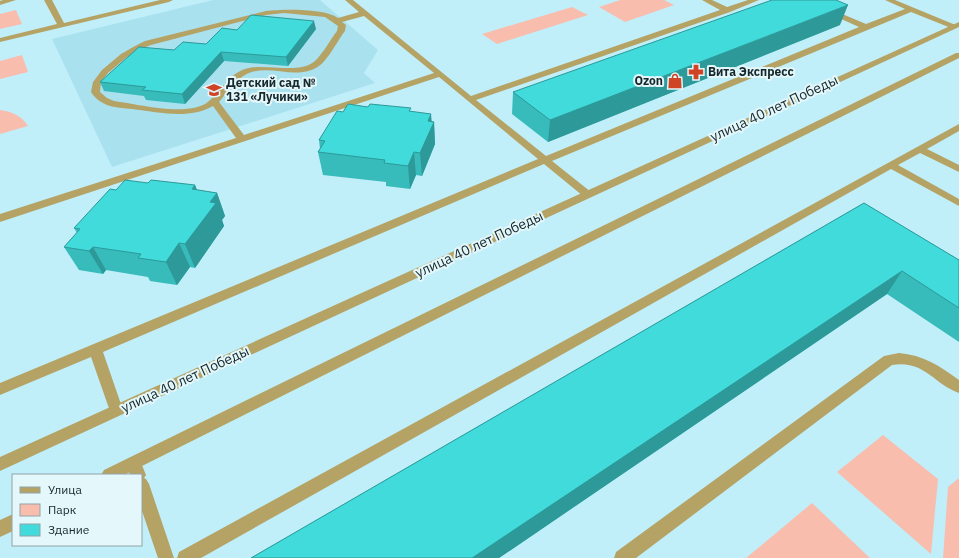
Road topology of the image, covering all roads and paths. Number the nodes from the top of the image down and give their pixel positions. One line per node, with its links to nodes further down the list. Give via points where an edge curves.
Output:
1 (12, 0): 9 (street)
2 (48, 0): 14 (street)
3 (169, 0): 14 (street)
4 (349, 0): 12 (street)
5 (706, 0): 11 (street)
6 (755, 0): 11 (street)
7 (803, 0): 16 (street)
8 (889, 0): 10 (street)
9 (0, 3)
10 (911, 9): 15 (street); 16 (street)
11 (726, 10): 20 (street)
12 (365, 13): 13 (street); 19 (street)
13 (336, 21): 21 (street, via 342,29 314,66 295,71 264,68 246,71 234,78); 21 (street, via 324,14 273,12 148,43 124,55 99,77 95,88 101,99 112,104 192,111)
14 (61, 25): 17 (street)
15 (956, 25): 28 (street, улица 40 лет Победы)
16 (866, 27): 25 (street)
17 (0, 40)
18 (959, 55): 36 (street)
19 (440, 74): 20 (street); 23 (street)
20 (470, 100): 25 (street)
21 (214, 101): 23 (street)
22 (959, 127): 24 (street)
23 (242, 139): 30 (street)
24 (920, 149): 26 (street); 27 (street)
25 (545, 160): 28 (street); 31 (street)
26 (890, 165): 29 (street); 42 (street)
27 (959, 169)
28 (587, 194): 34 (street, улица 40 лет Победы)
29 (959, 203)
30 (0, 218)
31 (95, 349): 33 (street); 34 (street)
32 (959, 387): 43 (street, via 920,361 898,358 889,360)
33 (0, 389)
34 (116, 410): 35 (street, улица 40 лет Победы)
35 (0, 464)
36 (136, 469): 37 (street)
37 (114, 474)
38 (142, 487): 41 (street)
39 (12, 522): 40 (street)
40 (0, 528)
41 (166, 558)
42 (185, 558)
43 (622, 558)

